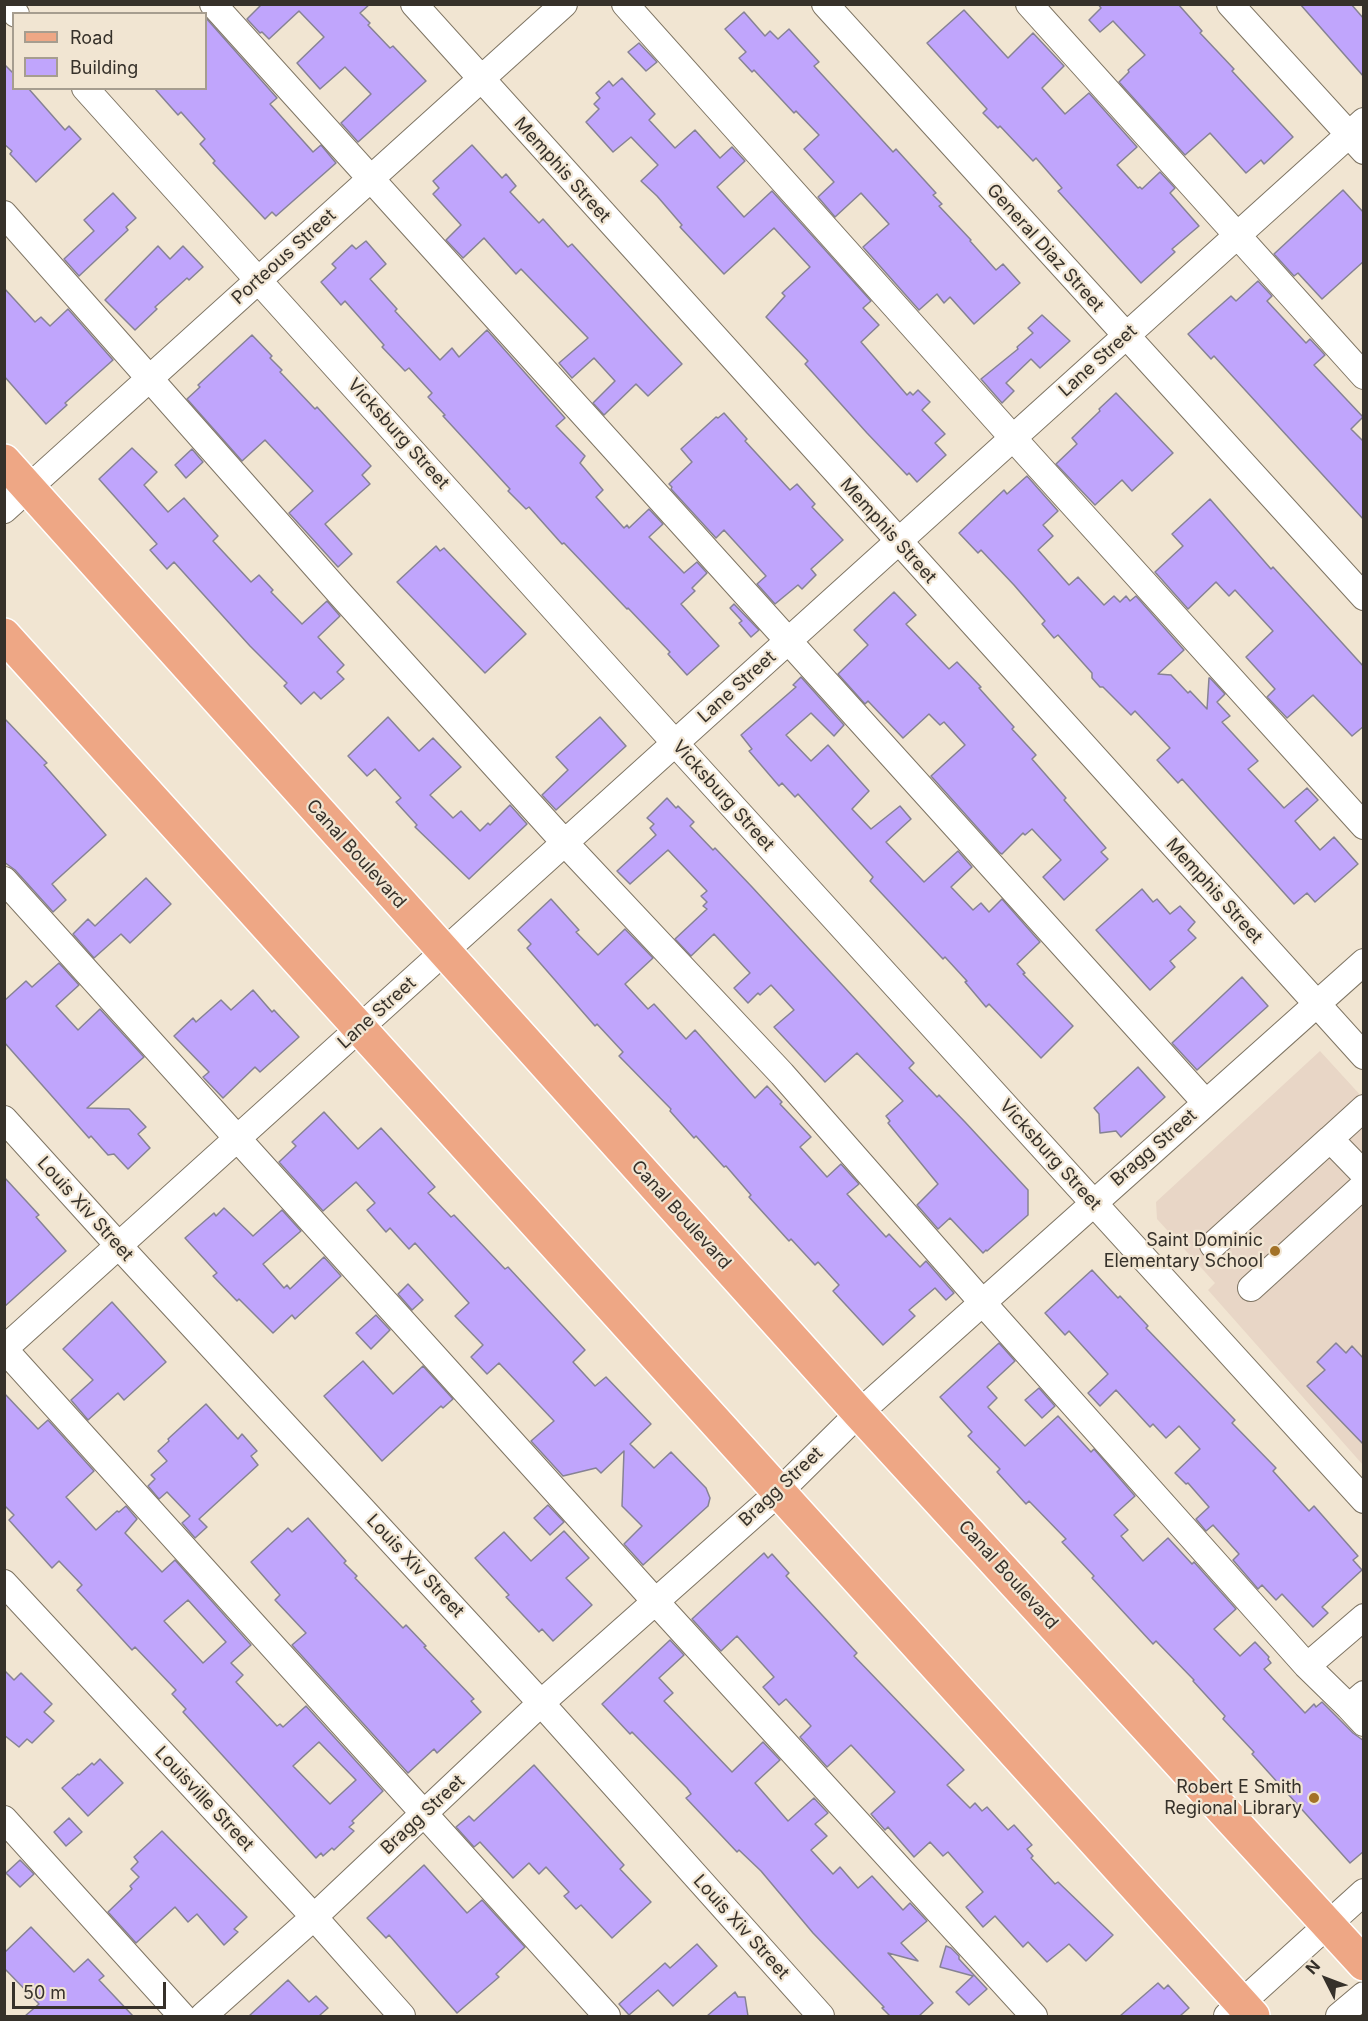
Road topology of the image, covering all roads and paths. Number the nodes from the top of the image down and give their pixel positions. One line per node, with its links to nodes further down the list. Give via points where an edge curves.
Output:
1 (213, 4): 11 (street)
2 (414, 4): 8 (street, Memphis Street)
3 (564, 4): 8 (street, Porteous Street)
4 (625, 4): 18 (street)
5 (825, 4): 15 (street, General Diaz Street)
6 (1029, 4): 13 (street)
7 (1230, 4): 10 (street)
8 (480, 80): 11 (street, Porteous Street); 22 (street, Memphis Street)
9 (87, 90): 14 (street, Vicksburg Street)
10 (1359, 136): 13 (street, Lane Street)
11 (371, 179): 14 (street, Porteous Street); 25 (street)
12 (4, 214): 17 (street)
13 (1237, 236): 15 (street, Lane Street); 16 (street)
14 (259, 280): 17 (street, Porteous Street); 26 (street, Vicksburg Street)
15 (1125, 336): 18 (street, Lane Street); 23 (street, General Diaz Street)
16 (1364, 375)
17 (150, 379): 20 (street, Porteous Street); 28 (street)
18 (1013, 438): 22 (street, Lane Street); 27 (street)
19 (4, 461): 20 (main road, Canal Boulevard)
20 (29, 488): 21 (street, Porteous Street); 30 (main road, Canal Boulevard)
21 (4, 510)
22 (898, 542): 25 (street, Lane Street); 32 (street, Memphis Street)
23 (1364, 597)
24 (4, 635): 33 (main road)
25 (789, 640): 26 (street, Lane Street); 35 (street)
26 (675, 743): 28 (street, Lane Street); 42 (street, Vicksburg Street)
27 (1364, 826)
28 (566, 843): 30 (street, Lane Street); 46 (street, via 782,1074)
29 (4, 880): 38 (street)
30 (444, 952): 33 (street, Lane Street); 48 (main road, Canal Boulevard)
31 (1364, 962): 32 (street, Bragg Street)
32 (1317, 1004): 34 (street, Memphis Street); 35 (street, Bragg Street)
33 (360, 1028): 38 (street, Lane Street); 49 (main road)
34 (1364, 1056)
35 (1206, 1102): 42 (street, Bragg Street)
36 (1364, 1108): 39 (street)
37 (4, 1119): 44 (street, Louis Xiv Street)
38 (239, 1137): 44 (street, Lane Street); 52 (street)
39 (1330, 1139): 40 (street); 43 (street)
40 (1364, 1174)
41 (1364, 1185): 45 (street)
42 (1093, 1202): 46 (street, Bragg Street); 50 (street, Vicksburg Street)
43 (1213, 1245)
44 (119, 1246): 47 (street, Lane Street); 55 (street, Louis Xiv Street)
45 (1251, 1288)
46 (982, 1302): 48 (street, Bragg Street); 54 (street)
47 (4, 1349): 57 (street)
48 (859, 1413): 49 (street, Bragg Street); 61 (main road, Canal Boulevard)
49 (779, 1492): 52 (street, Bragg Street); 64 (main road)
50 (1364, 1500)
51 (4, 1583): 60 (street, Louisville Street)
52 (656, 1601): 55 (street, Bragg Street); 70 (street)
53 (1364, 1617): 54 (street)
54 (1307, 1666): 56 (street)
55 (541, 1703): 57 (street, Bragg Street); 69 (street, Louis Xiv Street)
56 (1359, 1708)
57 (424, 1814): 60 (street, Bragg Street); 68 (street)
58 (4, 1819): 65 (street)
59 (1364, 1892): 61 (street)
60 (314, 1917): 66 (street, Bragg Street); 67 (street, Louisville Street)
61 (1328, 1925): 62 (main road, Canal Boulevard); 64 (street)
62 (1364, 1964)
63 (1364, 1995): 71 (street)
64 (1240, 2012)
65 (182, 2016)
66 (203, 2016)
67 (402, 2016)
68 (607, 2016)
69 (821, 2016)
70 (1034, 2016)
71 (1339, 2016)

